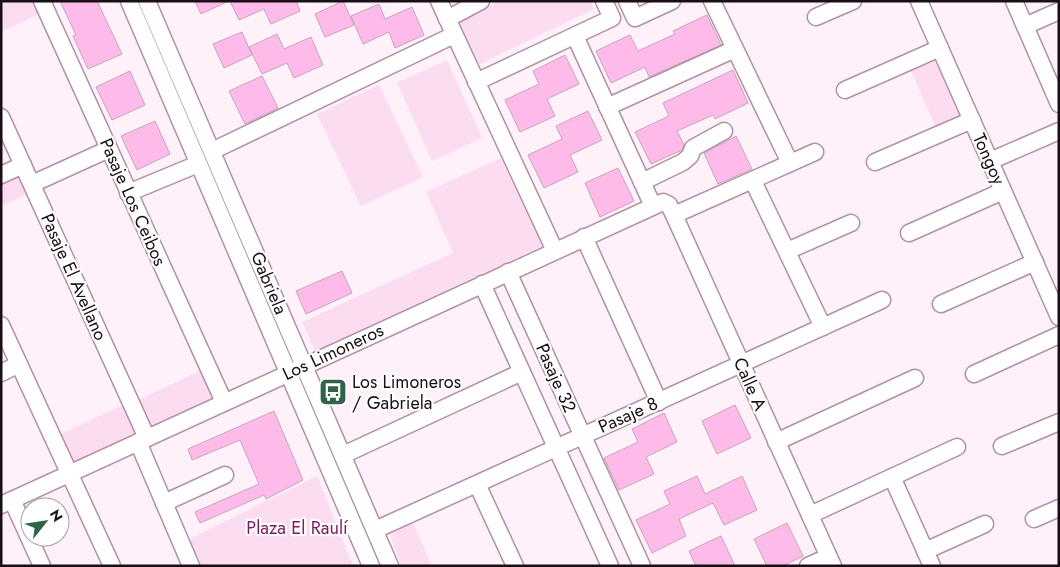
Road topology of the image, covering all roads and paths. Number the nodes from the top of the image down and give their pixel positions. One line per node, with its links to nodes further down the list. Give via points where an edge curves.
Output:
1 (42, 1): 29 (street, Pasaje Los Ceibos)
2 (129, 1): 35 (street, Gabriela)
3 (147, 1): 30 (street, Gabriela)
4 (439, 1): 15 (street)
5 (481, 1): 15 (street)
6 (604, 1): 18 (street, via 612,18)
7 (627, 1): 8 (street, via 635,18)
8 (672, 1)
9 (712, 1): 19 (street)
10 (853, 1): 14 (street)
11 (919, 1): 20 (street, Tongoy)
12 (1014, 1): 16 (street)
13 (1059, 11): 16 (street)
14 (816, 18)
15 (447, 19): 17 (street)
16 (1025, 26): 23 (street)
17 (454, 35): 21 (street); 30 (street)
18 (575, 36): 21 (street); 24 (street, Calle A)
19 (734, 48): 24 (street); 34 (street)
20 (940, 48): 22 (street); 26 (street, Tongoy)
21 (476, 82): 47 (street)
22 (845, 90)
23 (1059, 104)
24 (607, 107): 39 (street, Calle A)
25 (1, 117): 36 (street, Pasaje El Avellano)
26 (972, 120): 32 (street, Tongoy); 33 (street)
27 (1059, 130): 32 (street)
28 (724, 131): 39 (street, via 693,148 683,162)
29 (109, 149): 40 (street); 42 (street, Pasaje Los Ceibos)
30 (212, 151): 60 (street, Gabriela)
31 (815, 152): 34 (street, Los Limoneros)
32 (990, 161): 41 (street, Tongoy)
33 (875, 162)
34 (790, 163): 38 (street, Los Limoneros)
35 (198, 164): 42 (street); 63 (street, Gabriela)
36 (23, 165): 37 (street); 40 (street, Pasaje El Avellano)
37 (1, 175)
38 (753, 181): 43 (street, Los Limoneros); 48 (street)
39 (642, 182): 43 (street, Calle A)
40 (32, 184): 70 (street, Pasaje El Avellano)
41 (1003, 191): 45 (street); 49 (street, Tongoy)
42 (128, 193): 66 (street, Pasaje Los Ceibos)
43 (664, 208): 46 (street, Los Limoneros); 59 (street, Calle A)
44 (851, 223): 48 (street)
45 (909, 233)
46 (584, 238): 47 (street, Los Limoneros); 67 (street)
47 (554, 251): 50 (street, Los Limoneros)
48 (787, 251): 56 (street)
49 (1034, 262): 53 (street); 54 (street, Tongoy)
50 (508, 272): 51 (street, Los Limoneros); 69 (street, Pasaje 32)
51 (482, 284): 60 (street, Los Limoneros); 61 (street)
52 (882, 300): 56 (street, Pasaje 8)
53 (941, 304)
54 (1059, 317)
55 (1, 326): 58 (street)
56 (823, 327): 59 (street, Pasaje 8)
57 (1059, 335): 64 (street)
58 (19, 364): 62 (street); 76 (street)
59 (741, 364): 67 (street, Pasaje 8); 71 (street, Calle A)
60 (304, 366): 63 (street, Los Limoneros); 75 (street, Gabriela)
61 (522, 372): 74 (street); 75 (street)
62 (1, 373)
63 (288, 373): 66 (street, Los Limoneros); 92 (street, Gabriela)
64 (974, 374)
65 (915, 378): 71 (street)
66 (224, 402): 70 (street, Los Limoneros)
67 (658, 402): 69 (street, Pasaje 8)
68 (1059, 422): 72 (street)
69 (583, 436): 74 (street, Pasaje 8); 96 (street, Pasaje 32)
70 (143, 440): 76 (street, Los Limoneros); 81 (street, Pasaje El Avellano)
71 (776, 442): 83 (street, Calle A)
72 (1002, 446)
73 (957, 447): 78 (street)
74 (556, 448): 79 (street, Pasaje 8); 95 (street)
75 (343, 455): 86 (street, Gabriela)
76 (70, 473): 80 (street, Los Limoneros); 90 (street)
77 (225, 475): 81 (street)
78 (892, 477): 83 (street); 87 (street)
79 (477, 484): 86 (street, Pasaje 8); 94 (street)
80 (7, 502): 89 (street)
81 (164, 503): 91 (street, Pasaje El Avellano)
82 (1059, 508): 84 (street)
83 (810, 515): 88 (street, Calle A)
84 (1034, 519)
85 (985, 524): 87 (street)
86 (375, 530): 93 (street, Gabriela)
87 (928, 558)
88 (831, 561): 97 (street)
89 (42, 566)
90 (112, 566)
91 (191, 566)
92 (371, 566)
93 (390, 566)
94 (515, 566)
95 (610, 566)
96 (642, 566)
97 (808, 566)

